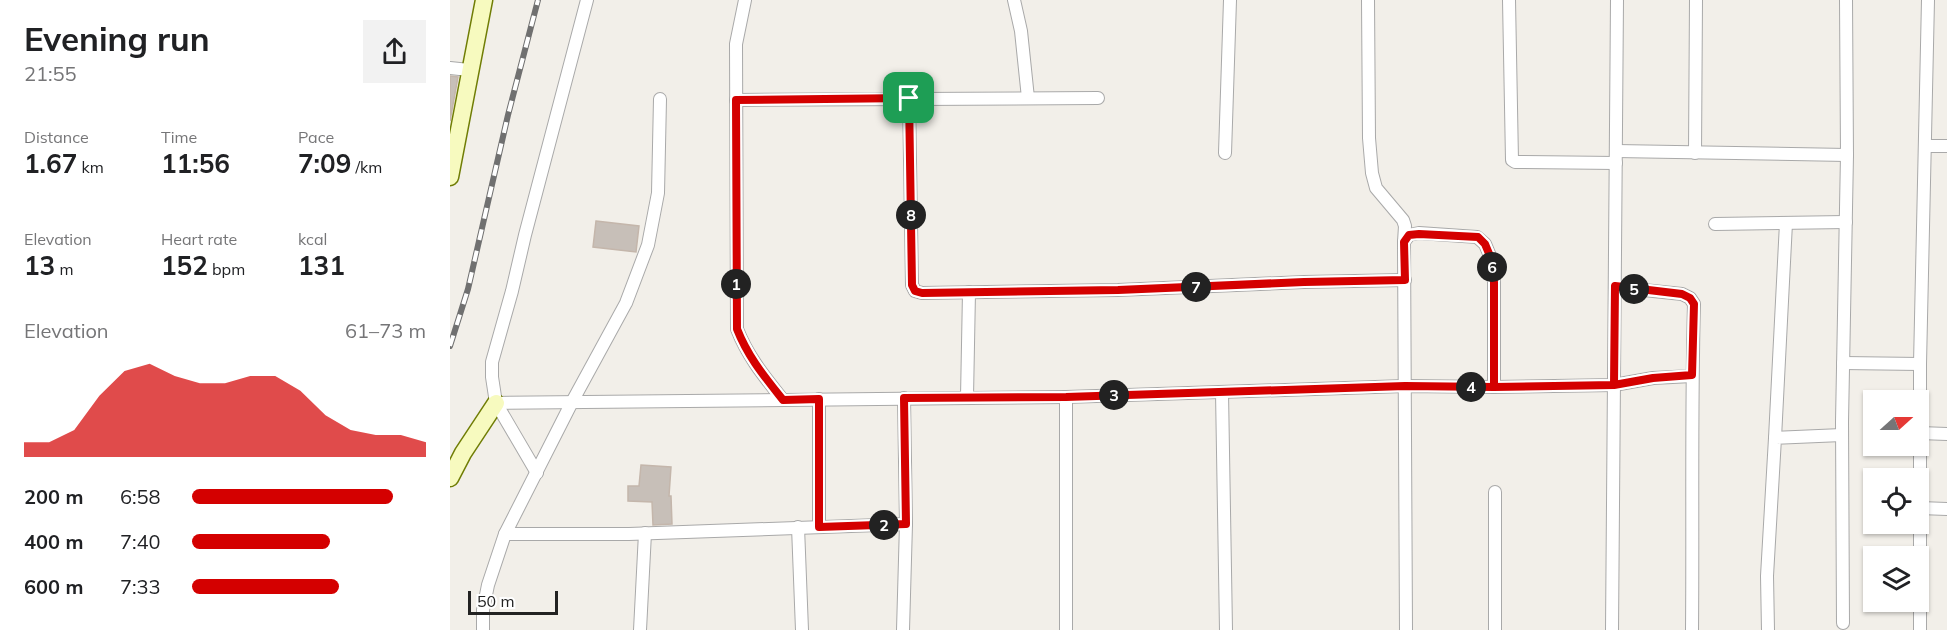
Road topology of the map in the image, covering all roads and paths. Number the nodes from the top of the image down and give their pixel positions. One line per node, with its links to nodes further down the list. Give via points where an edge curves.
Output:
1 (484, 0): 13 (street)
2 (587, 0): 47 (street, via 492,362)
3 (745, 0): 18 (street, via 736,44)
4 (1014, 0): 15 (street)
5 (1230, 0): 21 (street)
6 (1368, 0): 29 (street, via 1372,173 1376,188 1403,220)
7 (1509, 0): 24 (street, via 1512,160)
8 (1617, 0): 24 (street)
9 (1696, 0): 22 (street)
10 (1845, 0): 23 (street)
11 (1928, 0): 19 (street)
12 (450, 68): 13 (street)
13 (469, 70): 25 (street)
14 (909, 98): 15 (street); 18 (street); 32 (street, via 912,285 922,293)
15 (1028, 98): 16 (street)
16 (1098, 98)
17 (660, 99): 46 (street, via 658,193 648,245 626,303)
18 (736, 100): 45 (street, via 737,329 744,348)
19 (1926, 146): 20 (street); 34 (street)
20 (1947, 146)
21 (1225, 153)
22 (1695, 153): 23 (street); 24 (street)
23 (1847, 155): 26 (street)
24 (1616, 157): 31 (street)
25 (450, 177)
26 (1846, 222): 27 (street); 33 (street)
27 (1786, 223): 28 (street); 51 (street)
28 (1715, 224)
29 (1404, 242): 30 (street); 38 (street, via 1409,235 1419,234 1478,237 1485,244 1494,282)
30 (1405, 280): 32 (street); 37 (street)
31 (1615, 286): 35 (street, via 1690,298 1694,304); 36 (street)
32 (969, 292): 41 (street)
33 (1843, 363): 34 (street); 50 (street)
34 (1920, 364): 39 (street)
35 (1692, 375): 36 (street); 73 (street)
36 (1614, 385): 38 (street); 72 (street)
37 (1405, 386): 38 (street); 40 (street); 70 (street)
38 (1494, 387)
39 (1920, 390)
40 (1222, 392): 42 (street); 69 (street)
41 (968, 397): 42 (street); 43 (street)
42 (1066, 397): 68 (street)
43 (904, 398): 44 (street); 57 (street)
44 (819, 399): 45 (street); 59 (street)
45 (783, 400): 46 (street)
46 (572, 402): 47 (street); 52 (street)
47 (496, 403): 52 (street); 53 (street)
48 (1929, 433): 49 (street)
49 (1947, 434)
50 (1842, 435): 51 (street); 63 (street)
51 (1775, 438): 74 (street)
52 (537, 473): 61 (street)
53 (450, 478)
54 (1495, 492): 71 (street)
55 (1929, 508): 56 (street)
56 (1947, 509)
57 (906, 524): 59 (street); 67 (street)
58 (798, 527): 59 (street); 60 (street); 66 (street)
59 (819, 527)
60 (645, 533): 61 (street); 65 (street)
61 (505, 534): 64 (street, via 488,585)
62 (1920, 534): 75 (street)
63 (1843, 622)
64 (483, 630)
65 (640, 630)
66 (802, 630)
67 (903, 630)
68 (1066, 630)
69 (1226, 630)
70 (1406, 630)
71 (1496, 630)
72 (1612, 630)
73 (1692, 630)
74 (1768, 630)
75 (1920, 630)

